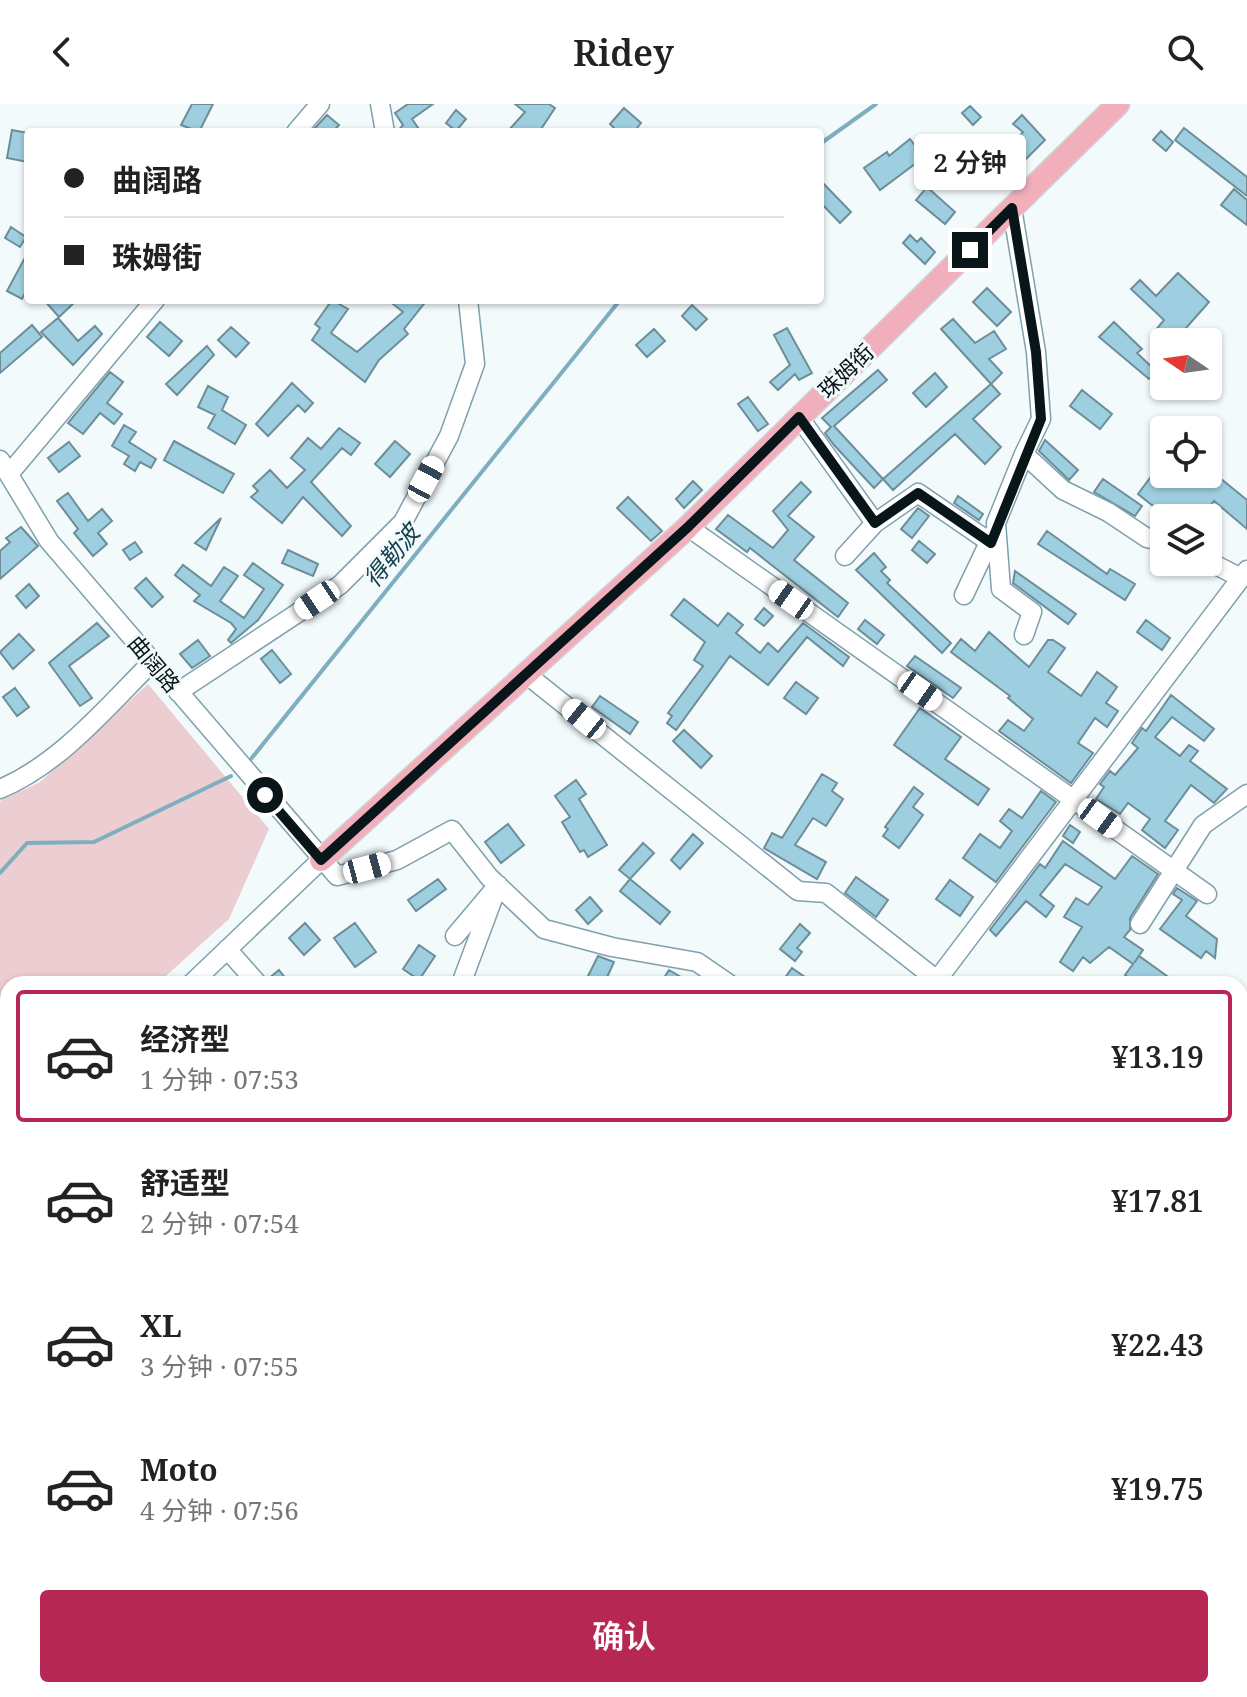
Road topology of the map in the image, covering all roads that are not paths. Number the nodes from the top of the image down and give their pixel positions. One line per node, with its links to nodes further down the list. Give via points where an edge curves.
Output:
1 (320, 104): 4 (street)
2 (380, 104): 5 (street)
3 (1118, 104): 6 (main road, 珠姆街)
4 (299, 128)
5 (384, 128)
6 (1012, 208): 9 (main road, 珠姆街); 10 (street, via 1036,352 1041,419)
7 (151, 304): 11 (street)
8 (468, 304): 24 (street, via 475,364 449,436 403,522 340,585)
9 (799, 417): 12 (street); 14 (main road, 珠姆街)
10 (1024, 454): 13 (street); 15 (street, via 1063,490)
11 (4, 467): 22 (street, 曲阔路, via 49,541)
12 (875, 523): 16 (street, via 918,493); 17 (street)
13 (996, 523): 16 (street); 21 (street, via 1001,589 1032,612)
14 (688, 527): 23 (main road, 珠姆街); 27 (street)
15 (1150, 539)
16 (991, 543): 20 (street)
17 (845, 556)
18 (1222, 566): 19 (street)
19 (1244, 574): 27 (street)
20 (964, 595)
21 (1024, 635)
22 (152, 662): 24 (street, 曲阔路); 25 (street, via 28,778)
23 (526, 674): 28 (main road, 珠姆街); 39 (street, via 798,891 826,893)
24 (178, 692): 28 (street, 曲阔路)
25 (0, 789)
26 (1247, 794): 29 (street, via 1203,825)
27 (1075, 800): 29 (street); 40 (street)
28 (321, 860): 30 (street, via 337,876 397,860 452,830); 34 (street)
29 (1176, 872): 31 (street); 32 (street)
30 (498, 885): 33 (street); 37 (street); 38 (street, via 544,929 697,962)
31 (1207, 894)
32 (1140, 924)
33 (455, 936)
34 (227, 949): 35 (street); 36 (street)
35 (199, 976)
36 (251, 976)
37 (464, 976)
38 (717, 976)
39 (929, 976)
40 (941, 976)

